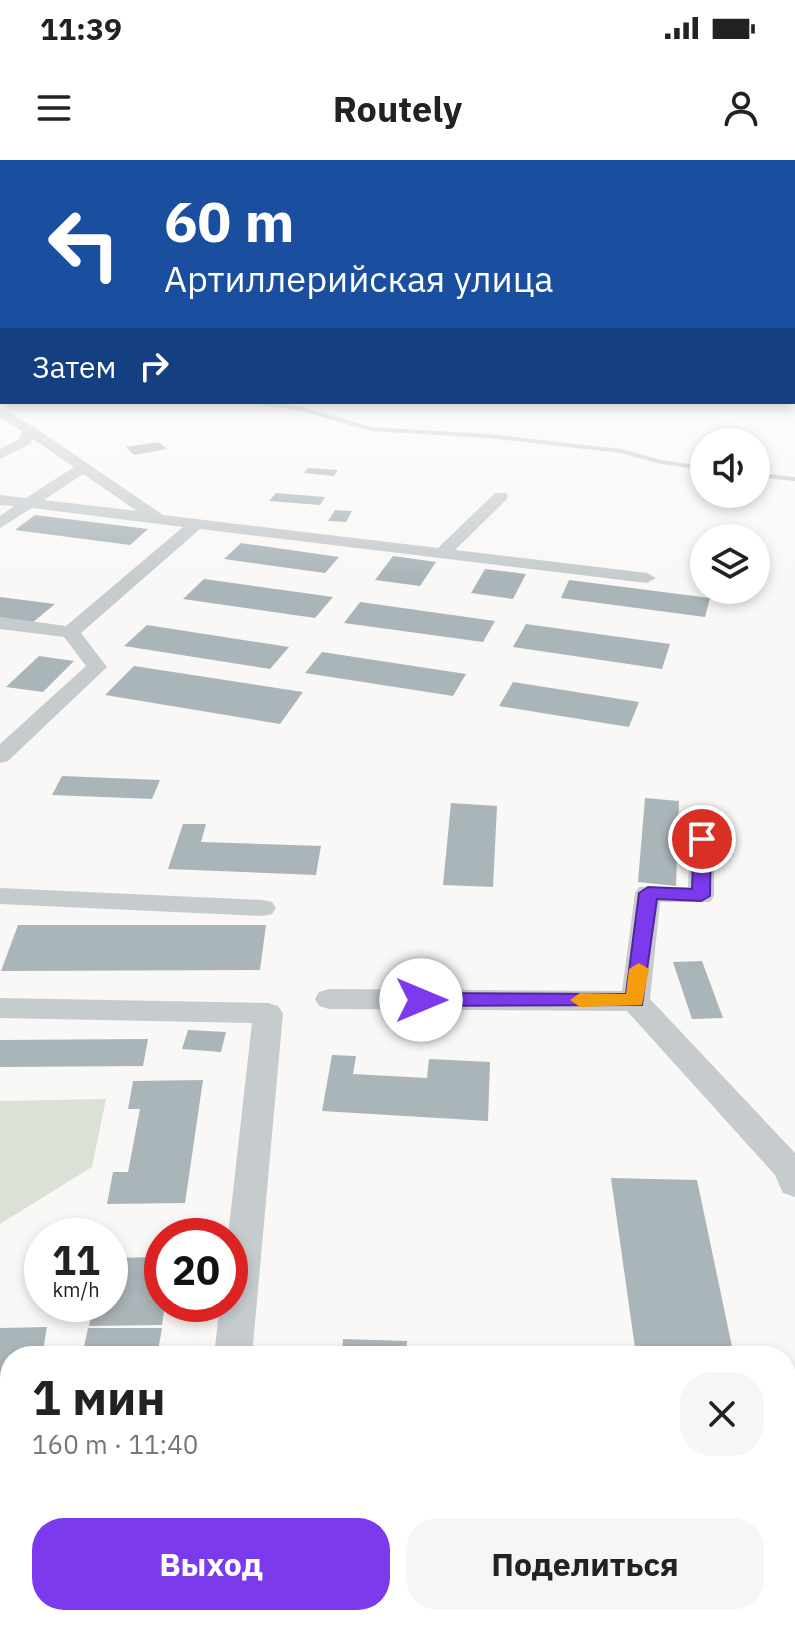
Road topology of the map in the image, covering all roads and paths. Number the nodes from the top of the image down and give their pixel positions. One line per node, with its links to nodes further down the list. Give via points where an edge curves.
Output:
1 (22, 442): 3 (street)
2 (47, 442): 4 (street)
3 (0, 455)
4 (84, 467): 7 (street); 8 (street)
5 (501, 496): 11 (street)
6 (0, 500): 7 (street)
7 (29, 503): 8 (street); 9 (street)
8 (159, 519): 10 (street)
9 (0, 523)
10 (197, 523): 11 (street); 14 (street)
11 (442, 553): 12 (street)
12 (647, 578)
13 (0, 623): 14 (street)
14 (70, 632): 15 (street, via 97,667)
15 (0, 756)
16 (702, 839): 20 (street, via 701,896 648,893)
17 (0, 896): 18 (street)
18 (263, 908)
19 (329, 999): 20 (street)
20 (635, 1001): 22 (street, via 790,1169)
21 (0, 1008): 23 (street, via 268,1013)
22 (795, 1184)
23 (234, 1346)

